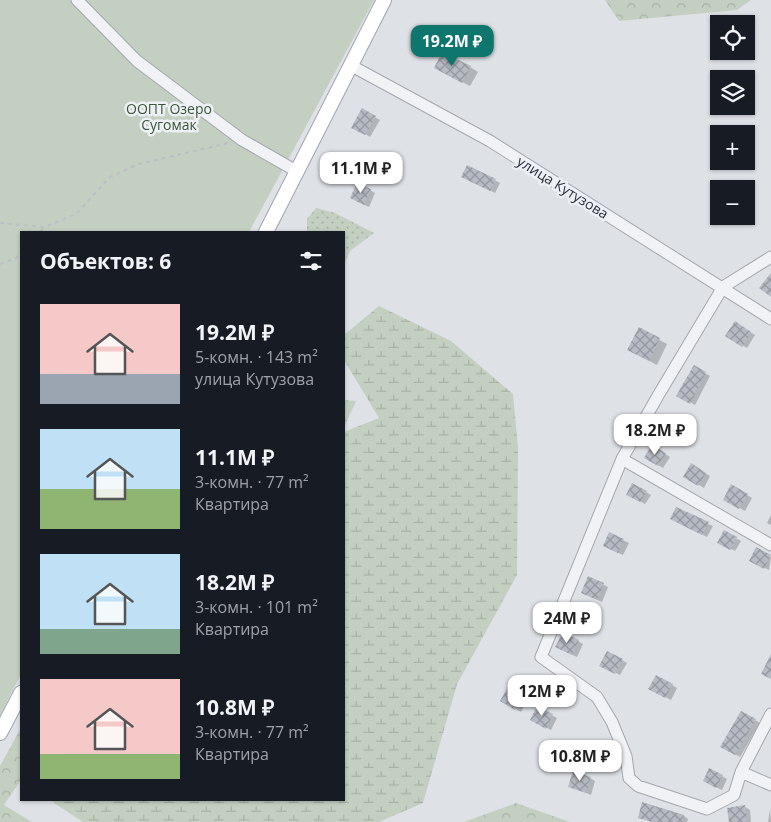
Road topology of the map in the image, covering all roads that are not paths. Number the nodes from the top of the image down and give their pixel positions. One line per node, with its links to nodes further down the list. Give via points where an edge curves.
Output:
1 (77, 0): 4 (street, via 137,61 242,140)
2 (384, 0): 3 (main road)
3 (350, 65): 4 (main road); 7 (street, улица Кутузова, via 490,141)
4 (298, 172): 5 (main road)
5 (267, 231)
6 (771, 257): 7 (street)
7 (723, 287): 8 (street, улица Кутузова); 9 (street)
8 (771, 319)
9 (622, 459): 10 (street); 14 (street, via 541,657 596,697 612,722 626,756 629,778 638,786 707,809 734,795)
10 (771, 545)
11 (20, 695): 13 (main road)
12 (771, 714): 14 (street)
13 (0, 733)
14 (741, 772): 15 (street)
15 (771, 785)

